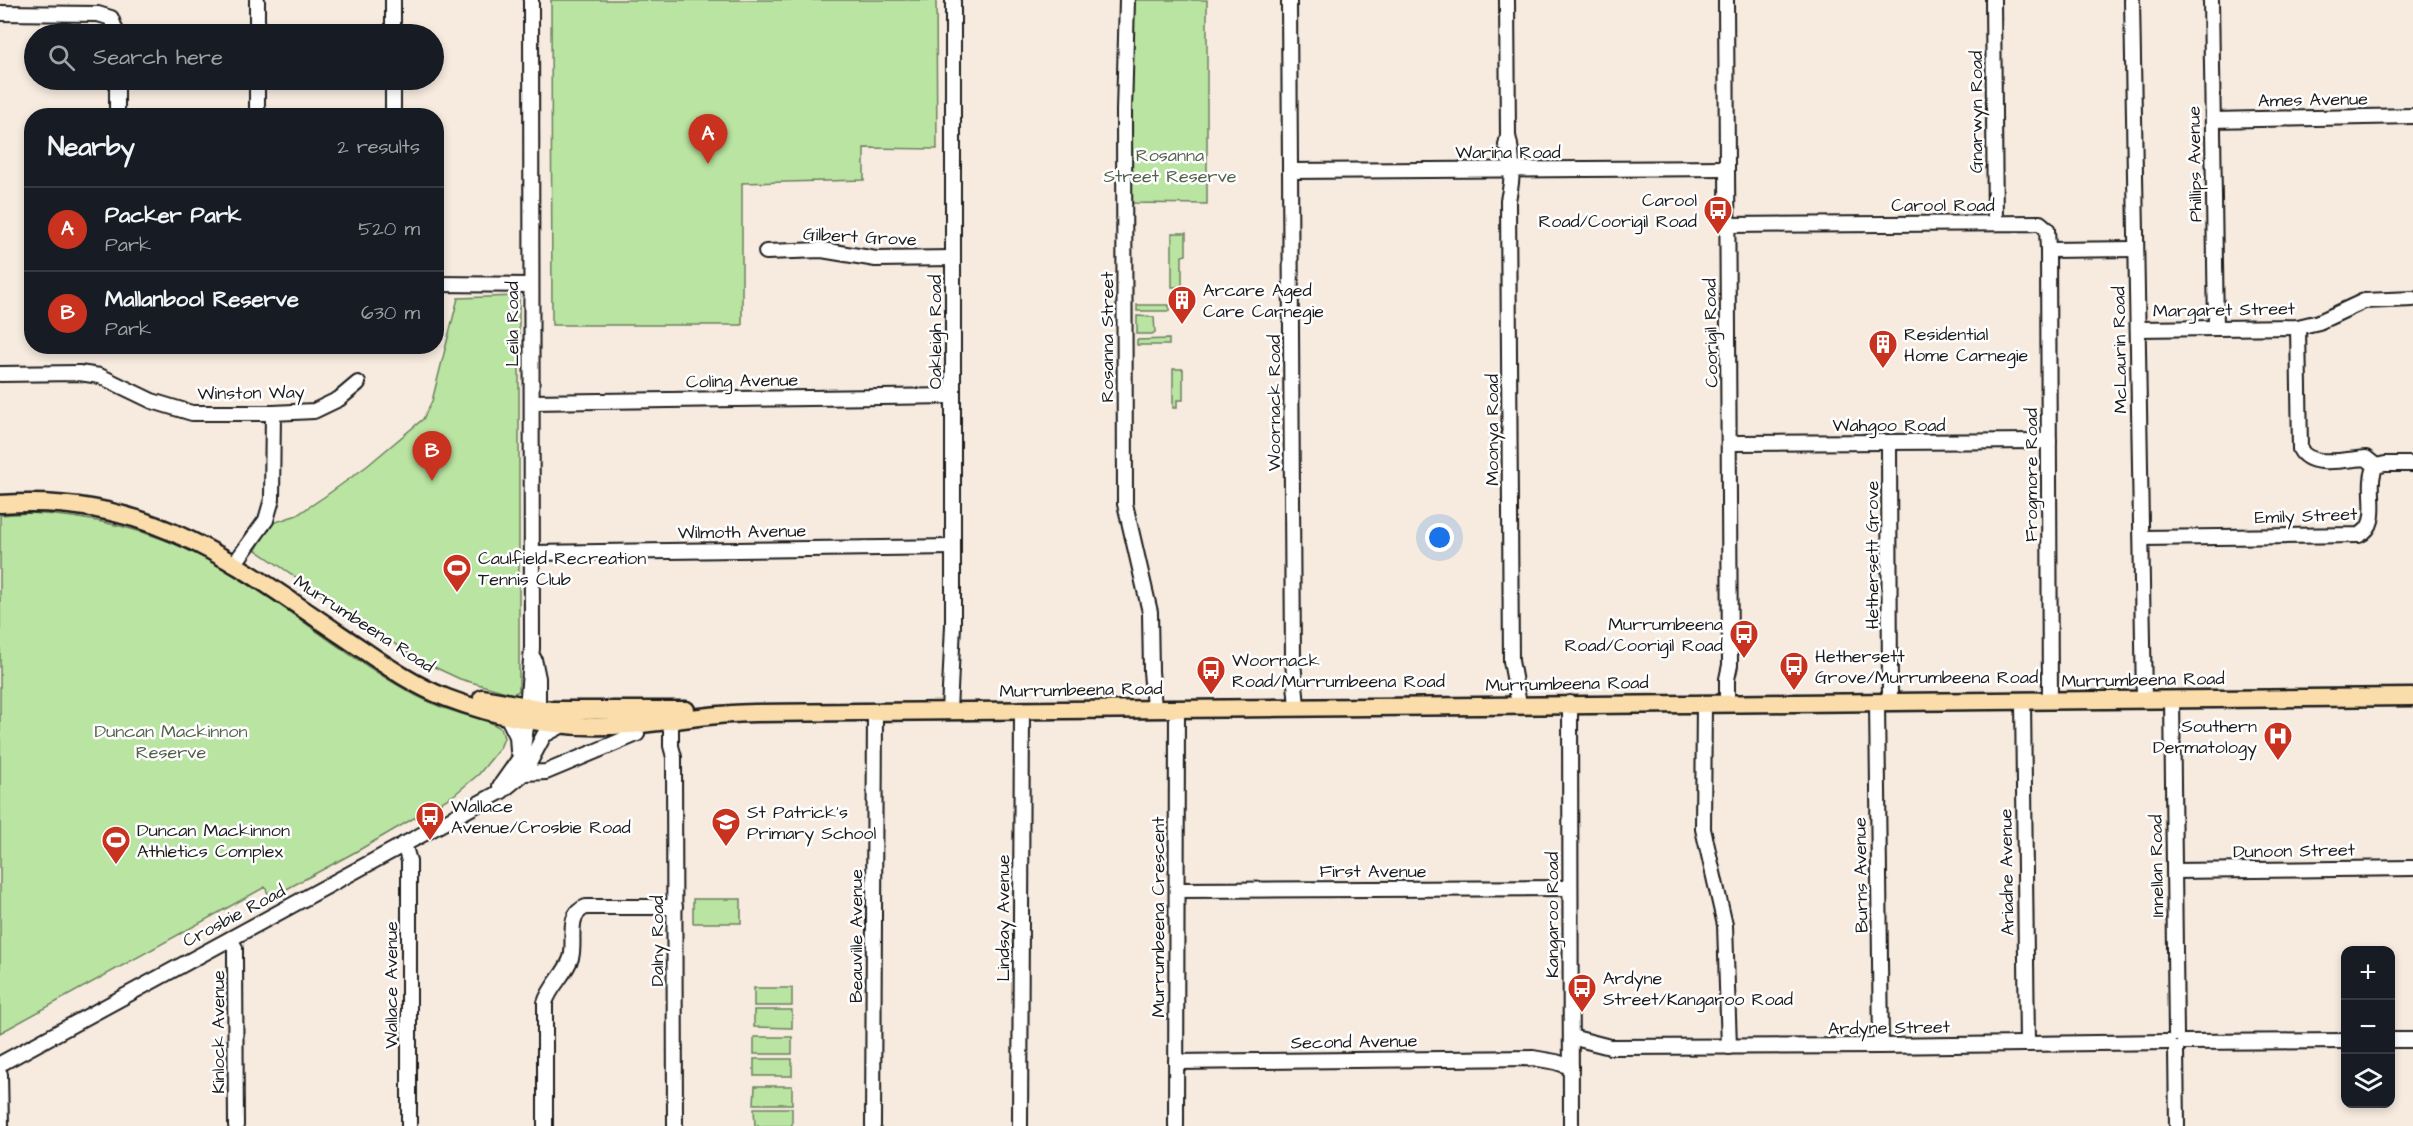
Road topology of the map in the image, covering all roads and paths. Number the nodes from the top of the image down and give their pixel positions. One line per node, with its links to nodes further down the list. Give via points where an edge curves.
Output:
1 (257, 0): 14 (street)
2 (393, 0): 15 (street)
3 (531, 0): 34 (street, Leila Road)
4 (953, 0): 32 (street, Oakleigh Road)
5 (1127, 0): 66 (street, Rosanna Street, via 1125,504 1150,612)
6 (1289, 0): 26 (street, Woornack Road)
7 (1507, 0): 25 (street, Moonya Road, via 1508,136 1504,151)
8 (1726, 0): 24 (street, Coorigil Road)
9 (1993, 0): 27 (street, Gnarwyn Road)
10 (2132, 0): 29 (street, McLaurin Road)
11 (2211, 0): 23 (street, Phillips Avenue)
12 (0, 13): 13 (street, via 98,14 111,18)
13 (113, 24)
14 (257, 24)
15 (393, 24)
16 (117, 90): 19 (street)
17 (257, 90): 20 (street)
18 (393, 90): 21 (street)
19 (117, 108)
20 (257, 108)
21 (393, 108)
22 (2413, 116): 23 (street, Ames Avenue)
23 (2213, 120): 37 (street, Phillips Avenue)
24 (1727, 168): 25 (street, Warina Road); 28 (street, Coorigil Road)
25 (1508, 170): 26 (street, Warina Road); 64 (street, Moonya Road, via 1504,188 1508,200)
26 (1290, 171): 65 (street, Woornack Road)
27 (1995, 223): 28 (street, Carool Road); 30 (street, Carool Road, via 2044,225)
28 (1727, 225): 45 (street, Coorigil Road)
29 (2136, 249): 30 (street); 38 (street, McLaurin Road)
30 (2048, 250): 44 (street, Frogmore Road)
31 (766, 252): 32 (street, Gilbert Grove, via 822,250 876,259)
32 (953, 258): 41 (street, Oakleigh Road)
33 (444, 284): 34 (street)
34 (531, 285): 42 (street, Leila Road)
35 (2413, 299): 36 (street, Margaret Street, via 2364,301 2319,322)
36 (2298, 327): 37 (street, Margaret Street); 48 (street, via 2303,455 2314,461 2366,458)
37 (2216, 328): 38 (street, Margaret Street)
38 (2138, 329): 51 (street, McLaurin Road)
39 (0, 374): 43 (street, Winston Way, via 100,376 152,401 192,413)
40 (358, 383): 43 (street, Winston Way, via 339,399 314,411)
41 (953, 396): 42 (street, Coling Avenue); 52 (street, Oakleigh Road)
42 (532, 402): 53 (street, Leila Road)
43 (273, 413): 54 (street, via 272,499 266,520)
44 (2049, 441): 46 (street, Wahgoo Road); 58 (street, Frogmore Road)
45 (1730, 443): 46 (street, Wahgoo Road); 62 (street, Coorigil Road, via 1730,665 1734,679)
46 (1890, 443): 63 (street, Hethersett Grove)
47 (2413, 464): 48 (street)
48 (2376, 466): 51 (street, Emily Street, via 2371,475 2372,523 2368,531 2359,535)
49 (0, 492): 54 (main road, Murrumbeena Road, via 63,493 114,501 178,521 205,534)
50 (0, 504): 54 (main road, Murrumbeena Road, via 62,503 111,511 173,531)
51 (2142, 538): 56 (street, McLaurin Road)
52 (952, 547): 53 (street, Wilmoth Avenue); 68 (street, Oakleigh Road)
53 (531, 553): 71 (street, Leila Road)
54 (238, 559): 71 (main road, Murrumbeena Road, via 427,678); 73 (main road, Murrumbeena Road, via 408,679 445,697)
55 (2413, 697): 57 (main road, Murrumbeena Road)
56 (2144, 699): 57 (main road, Murrumbeena Road); 58 (main road, Murrumbeena Road)
57 (2172, 699): 79 (street, Innellan Road)
58 (2050, 700): 59 (main road, Murrumbeena Road)
59 (2023, 701): 63 (main road, Murrumbeena Road); 88 (street, Ariadne Avenue)
60 (1570, 703): 61 (main road, Murrumbeena Road); 64 (main road, Murrumbeena Road); 80 (street, Kangaroo Road)
61 (1704, 703): 62 (main road, Murrumbeena Road); 90 (street, via 1703,829 1725,925)
62 (1731, 703): 63 (main road, Murrumbeena Road)
63 (1884, 703): 89 (street, Burns Avenue)
64 (1513, 704): 65 (main road, Murrumbeena Road)
65 (1293, 706): 67 (main road, Murrumbeena Road)
66 (1150, 708): 67 (main road, Murrumbeena Road); 69 (main road, Murrumbeena Road)
67 (1177, 708): 81 (street, Murrumbeena Crescent)
68 (953, 710): 69 (main road, Murrumbeena Road); 70 (main road, Murrumbeena Road)
69 (1022, 710): 102 (street, Lindsay Avenue)
70 (875, 711): 72 (main road, Murrumbeena Road); 101 (street, Beauville Avenue)
71 (531, 714): 72 (main road, Murrumbeena Road); 73 (main road, Murrumbeena Road); 74 (main road, Murrumbeena Road); 76 (street, Leila Road)
72 (675, 715): 74 (main road, Murrumbeena Road, via 628,726); 82 (street, Dalny Road)
73 (507, 716): 76 (street, via 518,738)
74 (561, 726): 76 (street, via 543,736)
75 (637, 734): 76 (street, Crosbie Road, via 546,772)
76 (520, 771): 77 (street, Crosbie Road, via 508,787)
77 (404, 844): 83 (street, Crosbie Road); 98 (street, Wallace Avenue, via 409,861)
78 (2413, 868): 79 (street, Dunoon Street)
79 (2175, 871): 87 (street, Innellan Road)
80 (1570, 888): 81 (street, First Avenue); 91 (street, Kangaroo Road)
81 (1177, 890): 93 (street, Murrumbeena Crescent)
82 (675, 907): 99 (street, via 586,908 576,914 571,959 545,1004); 100 (street, Dalny Road)
83 (230, 939): 94 (street, Crosbie Road); 97 (street, Kinlock Avenue, via 235,959)
84 (2395, 1040): 85 (street)
85 (2413, 1040)
86 (2341, 1041): 87 (street, Ardyne Street)
87 (2176, 1042): 88 (street, Ardyne Street); 105 (street, Innellan Road)
88 (2027, 1044): 89 (street, Ardyne Street)
89 (1881, 1046): 90 (street, Ardyne Street)
90 (1729, 1047): 91 (street, Ardyne Street, via 1610,1047)
91 (1571, 1051): 92 (street, Second Avenue); 92 (street, Second Avenue, via 1556,1062); 104 (street, Kangaroo Road)
92 (1533, 1058): 93 (street, Second Avenue)
93 (1176, 1062): 103 (street, Murrumbeena Crescent)
94 (0, 1064)
95 (0, 1074): 96 (street)
96 (1, 1126)
97 (236, 1126)
98 (409, 1126)
99 (545, 1126)
100 (675, 1126)
101 (873, 1126)
102 (1020, 1126)
103 (1176, 1126)
104 (1571, 1126)
105 (2177, 1126)

